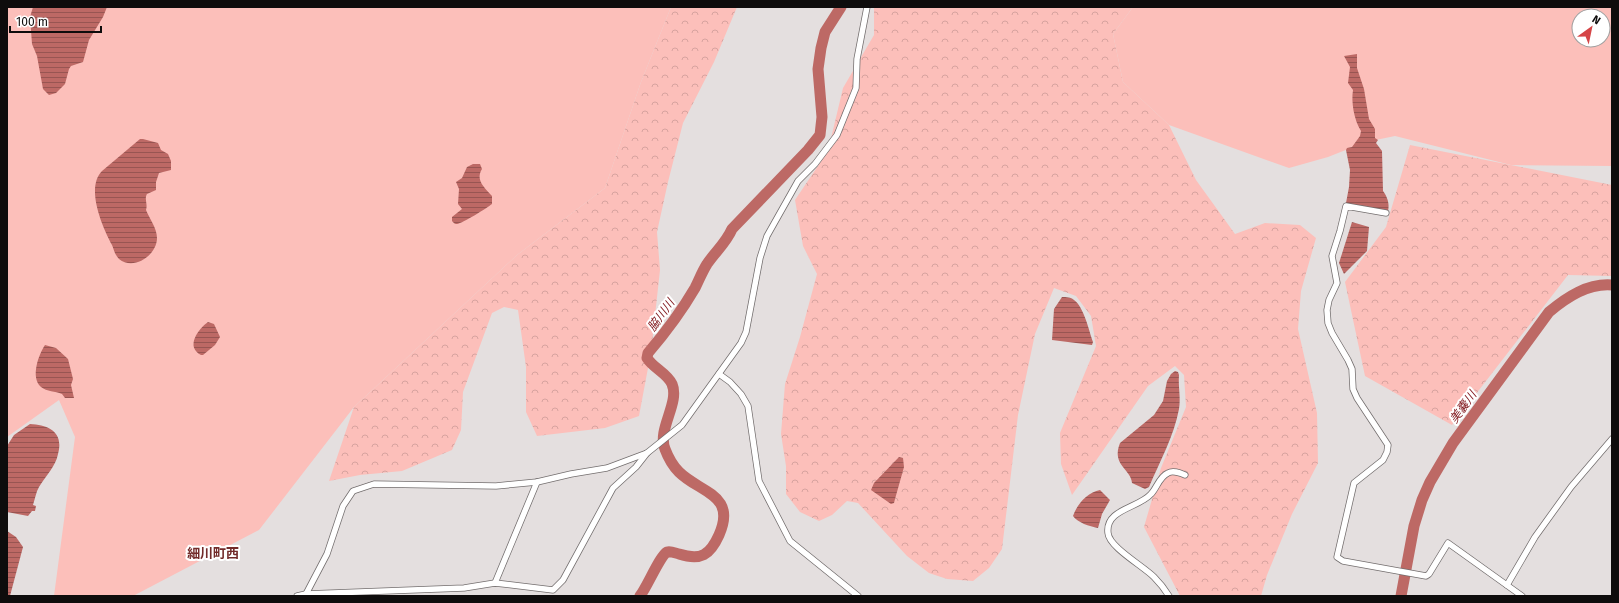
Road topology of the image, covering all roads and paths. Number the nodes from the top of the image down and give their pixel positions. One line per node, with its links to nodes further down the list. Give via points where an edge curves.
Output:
1 (867, 7): 3 (street, via 857,59 856,88 837,135 798,181 767,236 760,258 746,332)
2 (1386, 213): 9 (street, via 1346,206 1332,256 1337,283 1329,300 1328,323 1352,369 1356,398 1388,445 1383,460 1354,483 1337,557 1343,561 1426,576 1448,543)
3 (719, 374): 5 (street, via 690,415); 12 (street, via 741,394 748,406 759,481 790,541)
4 (1611, 441): 9 (street, via 1571,487 1535,537)
5 (647, 453): 7 (street, via 607,468); 8 (street, via 613,488 563,580 553,590)
6 (1185, 475): 13 (street, via 1174,471 1168,472 1151,494 1120,512 1109,524 1111,542 1154,576)
7 (537, 482): 8 (street); 10 (street, via 496,486 374,484 353,491 343,506 327,554)
8 (495, 583): 10 (street, via 464,588)
9 (1506, 585): 14 (street)
10 (306, 594): 11 (street)
11 (297, 596)
12 (858, 596)
13 (1168, 596)
14 (1522, 596)

